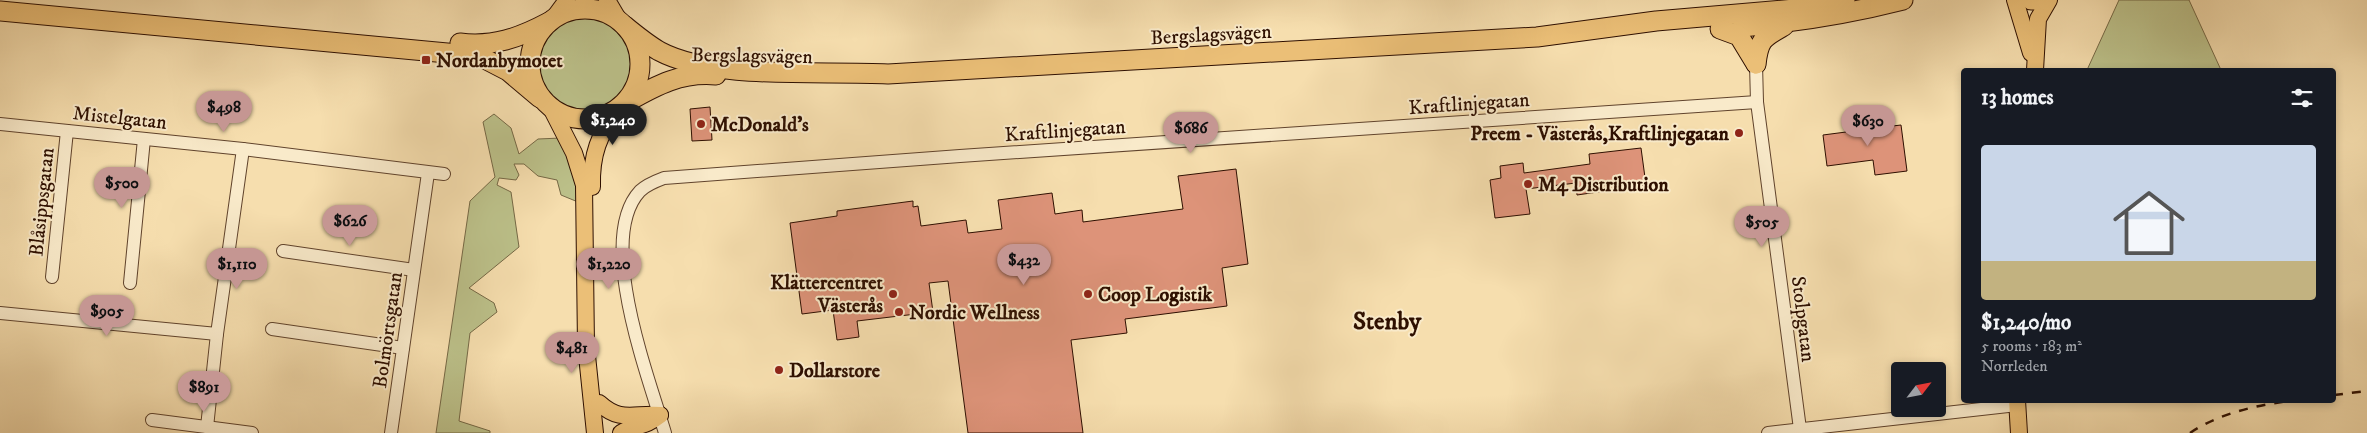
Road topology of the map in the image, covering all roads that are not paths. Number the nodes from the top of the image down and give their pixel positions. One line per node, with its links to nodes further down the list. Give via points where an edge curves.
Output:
1 (12, 0): 11 (highway, via 473,45 526,35)
2 (567, 0): 11 (main road)
3 (607, 0): 12 (main road)
4 (1846, 0): 15 (highway, Bergslagsvägen, via 1795,9 1656,20)
5 (1903, 0): 13 (highway, Bergslagsvägen)
6 (2015, 0): 17 (main road)
7 (2031, 0): 8 (highway)
8 (2043, 0)
9 (2049, 0): 18 (main road, via 2038,19)
10 (0, 11): 21 (highway, via 478,56 508,71)
11 (551, 20): 12 (highway, via 566,12 587,9 608,14); 21 (highway, via 539,32 530,58 532,79)
12 (623, 24): 19 (highway, Bergslagsvägen, via 659,51 704,65 782,72); 22 (highway, via 637,47 640,70 636,86)
13 (1789, 24): 14 (highway, Bergslagsvägen); 16 (highway, via 1760,42)
14 (1720, 29): 15 (highway, Bergslagsvägen, via 1557,40); 16 (highway, via 1739,36)
15 (1537, 37): 19 (highway, Bergslagsvägen)
16 (1756, 64): 20 (street, Stolpgatan)
17 (2035, 68)
18 (2035, 68)
19 (888, 74): 22 (highway, Bergslagsvägen, via 870,78 804,80 694,74 657,85)
20 (1757, 102): 40 (street, Kraftlinjegatan, via 664,178 641,191 632,204 626,216 623,256 636,340); 43 (street, Stolpgatan)
21 (545, 103): 22 (highway, via 563,115 584,119 606,116); 46 (main road, via 574,152 584,186 586,346)
22 (620, 107): 37 (main road, via 599,139 592,165)
23 (0, 124): 24 (street, Mistelgatan)
24 (67, 131): 25 (street, Mistelgatan); 31 (street, Blåsippsgatan)
25 (144, 138): 26 (street, Mistelgatan); 32 (street)
26 (243, 149): 27 (street, Mistelgatan); 35 (street)
27 (428, 173): 28 (street, Mistelgatan); 30 (street, Bolmörtsgatan)
28 (444, 174)
29 (283, 251): 30 (street)
30 (414, 270): 36 (street, Bolmörtsgatan)
31 (52, 277)
32 (130, 283)
33 (0, 313): 35 (street)
34 (272, 329): 36 (street)
35 (217, 334): 42 (street)
36 (403, 348): 45 (street, Bolmörtsgatan)
37 (599, 403): 40 (main road, via 610,413 622,417); 47 (main road)
38 (2009, 403): 43 (street)
39 (2017, 403): 51 (main road)
40 (660, 415): 48 (main road, via 649,424); 49 (street, Kraftlinjegatan)
41 (152, 420): 42 (street)
42 (207, 427): 44 (street)
43 (1800, 429): 50 (street)
44 (252, 433)
45 (391, 433)
46 (595, 433)
47 (602, 433)
48 (621, 433)
49 (666, 433)
50 (1768, 433)
51 (2019, 433)

